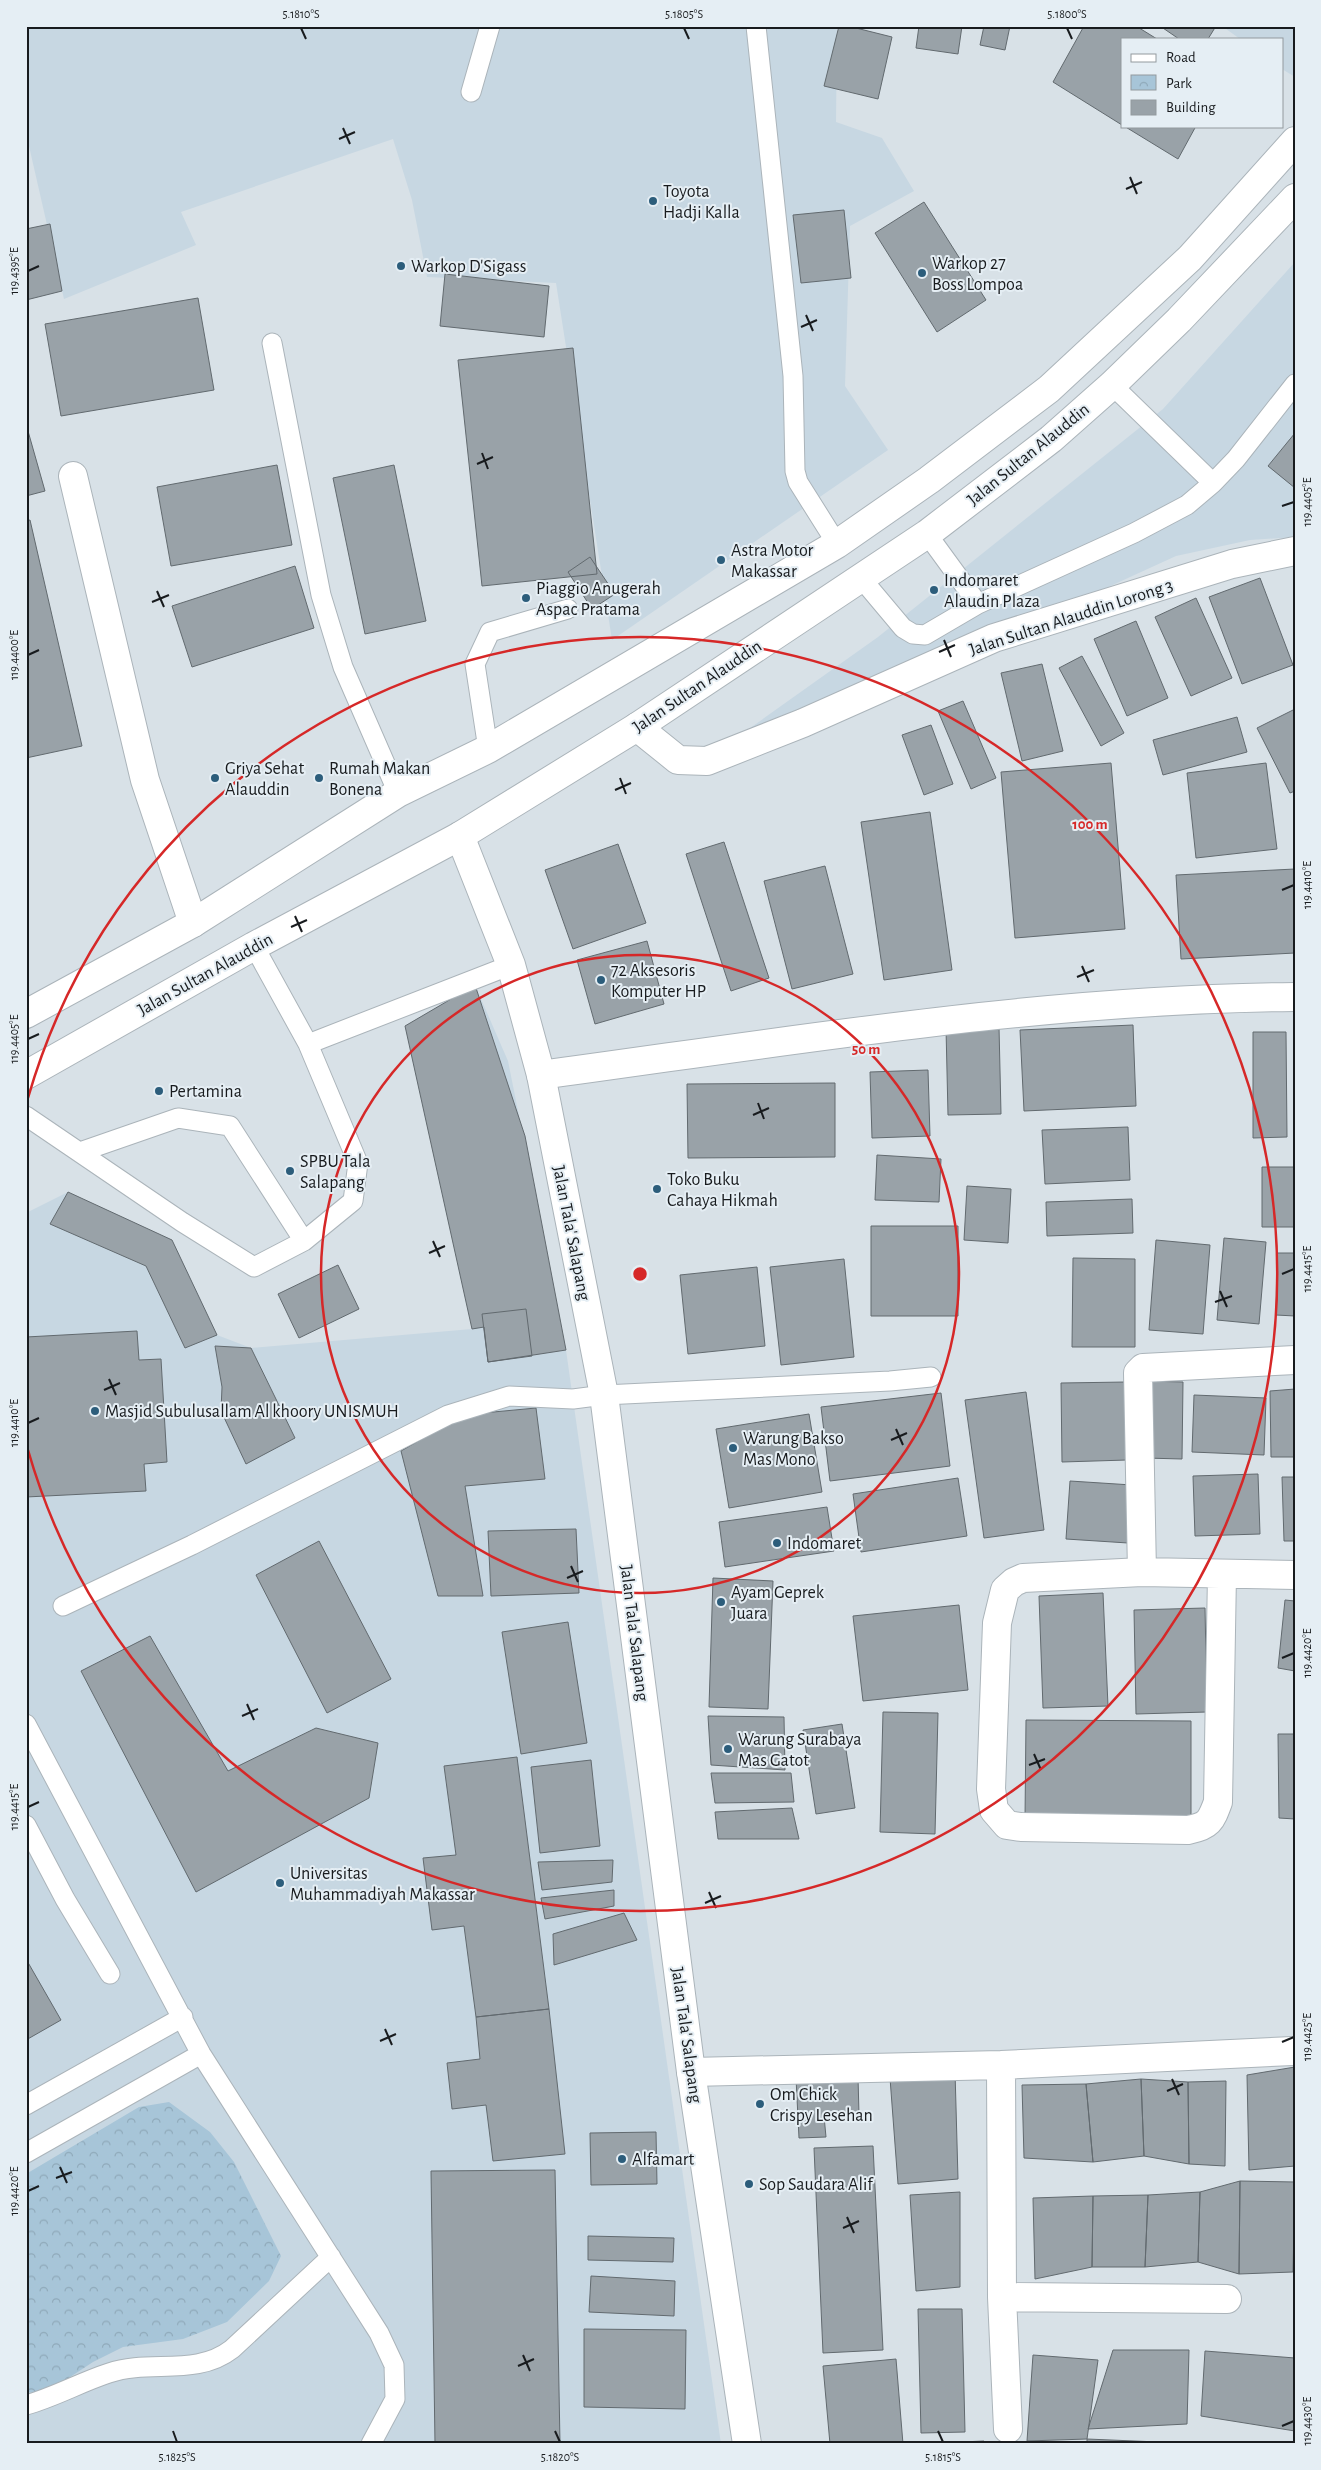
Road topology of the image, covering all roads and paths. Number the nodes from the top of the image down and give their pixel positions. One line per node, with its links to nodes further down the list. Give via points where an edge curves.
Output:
1 (490, 26): 3 (lane)
2 (756, 26): 12 (lane, via 792,376 795,471 798,482)
3 (471, 92)
4 (1295, 141): 12 (main road, via 1190,258 1049,389 929,480)
5 (1295, 198): 8 (main road, Jalan Sultan Alauddin)
6 (272, 343): 19 (lane, via 321,595 343,667)
7 (1295, 384): 10 (lane)
8 (1112, 385): 10 (lane); 11 (main road, Jalan Sultan Alauddin, via 1051,439)
9 (73, 476): 21 (main road, via 145,780)
10 (1213, 483): 15 (lane, via 1188,505 1134,533)
11 (927, 534): 14 (main road, Jalan Sultan Alauddin); 15 (lane)
12 (836, 544): 14 (main road); 18 (main road)
13 (1295, 551): 17 (main road, Jalan Sultan Alauddin Lorong 3, via 1232,564 994,638 803,723 707,761 678,760)
14 (861, 578): 15 (lane, via 902,628 913,634 926,635); 17 (main road, Jalan Sultan Alauddin)
15 (978, 604)
16 (568, 609): 18 (lane, via 490,632 475,664)
17 (637, 727): 20 (main road, Jalan Sultan Alauddin)
18 (488, 749): 19 (main road)
19 (398, 793): 21 (main road)
20 (460, 836): 22 (main road, Jalan Sultan Alauddin); 23 (main road, Jalan Tala' Salapang)
21 (193, 923): 25 (main road)
22 (254, 946): 26 (lane); 27 (main road, Jalan Sultan Alauddin)
23 (511, 965): 26 (lane); 28 (main road, Jalan Tala' Salapang)
24 (1295, 997): 28 (main road, via 1212,998 985,1015)
25 (26, 1014)
26 (308, 1044): 31 (lane, via 358,1163 353,1201)
27 (26, 1075)
28 (541, 1075): 34 (main road, Jalan Tala' Salapang)
29 (26, 1116): 30 (lane)
30 (80, 1152): 31 (lane, via 254,1267); 31 (lane, via 178,1118 230,1126)
31 (304, 1241)
32 (1295, 1360): 35 (main road, via 1140,1370)
33 (930, 1377): 34 (lane)
34 (604, 1395): 38 (lane, via 573,1399 510,1396 448,1415 192,1545); 46 (main road, Jalan Tala' Salapang)
35 (1142, 1572): 36 (main road); 36 (main road, via 1024,1578 1005,1590 997,1623 991,1789 994,1810 1007,1825 1188,1830 1203,1827 1209,1822 1218,1802)
36 (1222, 1574): 37 (main road)
37 (1295, 1575)
38 (63, 1606)
39 (26, 1724): 42 (lane)
40 (26, 1825): 41 (lane)
41 (110, 1974)
42 (183, 2017): 44 (lane); 47 (lane)
43 (1293, 2051): 45 (main road)
44 (201, 2054): 48 (lane); 49 (lane)
45 (1001, 2065): 46 (main road); 50 (main road)
46 (691, 2072): 55 (main road, Jalan Tala' Salapang)
47 (26, 2105)
48 (26, 2153)
49 (331, 2258): 52 (lane, via 232,2349 216,2359 197,2364 109,2372 51,2398); 54 (lane, via 379,2333 394,2365 395,2399)
50 (1002, 2297): 51 (main road); 53 (main road)
51 (1227, 2299)
52 (26, 2405)
53 (1008, 2429)
54 (371, 2444)
55 (748, 2444)

